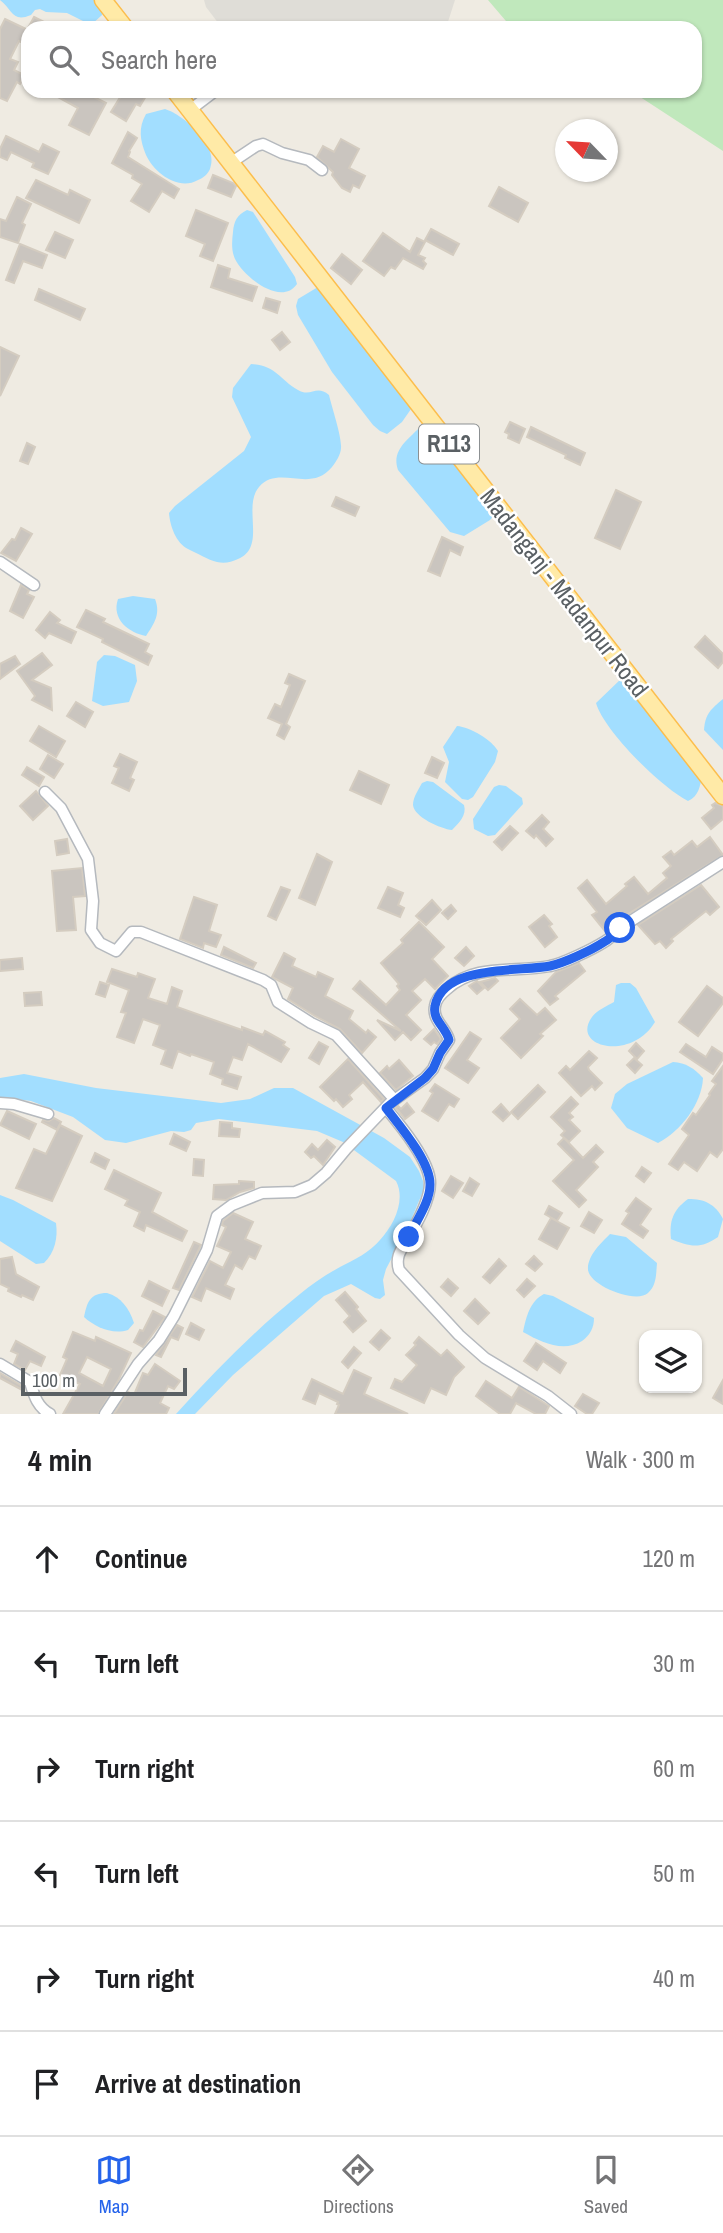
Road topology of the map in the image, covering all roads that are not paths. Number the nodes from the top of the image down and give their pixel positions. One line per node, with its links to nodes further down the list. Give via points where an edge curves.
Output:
1 (103, 0): 2 (main road)
2 (120, 21)
3 (181, 98): 5 (main road, Madanganj - Madanpur Road / R113)
4 (206, 98): 5 (street)
5 (190, 110): 6 (main road, Madanganj - Madanpur Road / R113)
6 (232, 162): 7 (street, via 263,144 309,160); 11 (main road, Madanganj - Madanpur Road / R113)
7 (322, 170)
8 (0, 562): 9 (street)
9 (34, 585)
10 (45, 792): 13 (street, via 61,808 88,859 91,930 100,943 116,951 131,932 141,932 263,980 271,985 278,1002 336,1035)
11 (723, 796)
12 (723, 862): 13 (street, via 597,946 551,966 472,974 449,986 434,1007 449,1040 425,1078)
13 (394, 1099): 15 (street)
14 (0, 1103): 16 (street)
15 (386, 1108): 19 (street, via 312,1185 295,1192 262,1194 217,1216 202,1260 174,1316); 20 (street, via 425,1164 430,1185 398,1254 399,1270 485,1358)
16 (48, 1114)
17 (0, 1364): 18 (street, via 30,1382 38,1404)
18 (50, 1414)
19 (105, 1414)
20 (571, 1414)

